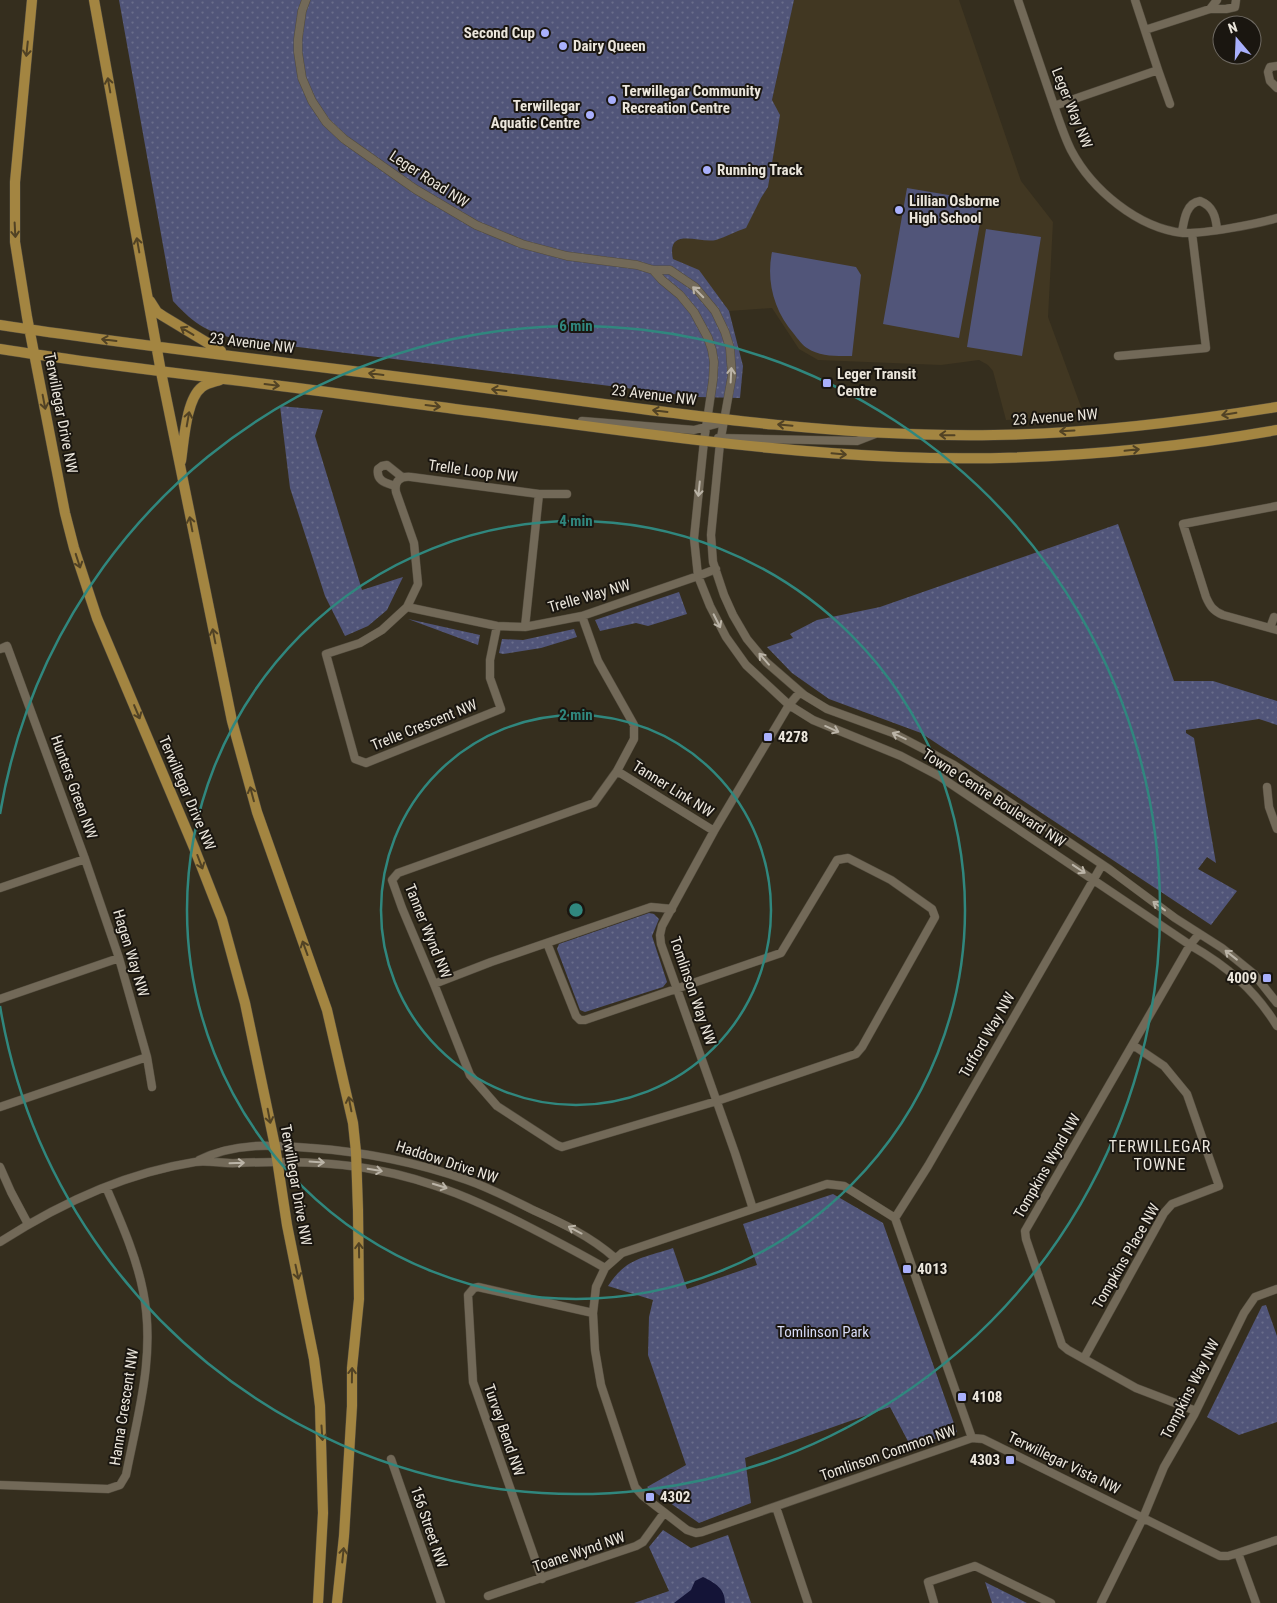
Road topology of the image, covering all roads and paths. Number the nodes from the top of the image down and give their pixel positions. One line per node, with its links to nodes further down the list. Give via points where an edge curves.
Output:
1 (32, 0): 22 (main road, Terwillegar Drive NW, one-way to 22, via 14,209 18,264)
2 (94, 0): 20 (main road, one-way to 2)
3 (306, 0): 19 (street, Leger Road NW, via 298,39 302,78 326,122 344,139 415,189 476,225 522,244 567,256)
4 (1018, 0): 14 (street, Leger Way NW)
5 (1135, 0): 9 (street)
6 (1218, 0): 8 (street)
7 (1236, 0): 8 (street, via 1235,7 1231,9)
8 (1210, 9): 9 (street)
9 (1145, 30): 11 (street)
10 (1277, 66): 12 (street, via 1270,67 1268,72 1270,81)
11 (1158, 70): 13 (street); 14 (street)
12 (1277, 88)
13 (1170, 104)
14 (1054, 106): 17 (street, Leger Way NW, via 1071,150 1104,194 1150,224)
15 (1277, 218): 16 (street, Leger Way NW)
16 (1217, 230): 17 (street, via 1216,216 1206,203 1200,201 1191,205); 18 (street, Leger Way NW)
17 (1182, 232): 18 (street, Leger Way NW)
18 (1192, 233): 27 (street, via 1206,348)
19 (653, 270): 32 (street, Leger Road NW, one-way to 19, via 732,376 731,357 725,332 715,311 695,287 681,277 670,270); 33 (street, via 694,312 708,338 714,362)
20 (146, 293): 23 (main road); 26 (main road, one-way to 20, via 163,316)
21 (0, 325): 22 (main road, 23 Avenue NW)
22 (29, 330): 23 (main road, 23 Avenue NW, one-way to 22); 25 (main road, Terwillegar Drive NW)
23 (157, 346): 26 (main road, 23 Avenue NW); 28 (main road)
24 (0, 349): 25 (main road)
25 (34, 354): 28 (main road); 79 (main road, Terwillegar Drive NW, one-way to 79, via 74,548 97,618 222,919 245,1003)
26 (229, 355): 33 (main road, 23 Avenue NW, one-way to 26)
27 (1118, 356)
28 (161, 372): 29 (main road); 38 (main road)
29 (224, 379): 31 (main road, one-way to 31); 38 (main road, one-way to 29, via 195,395 206,384)
30 (1277, 407): 35 (main road, 23 Avenue NW, one-way to 35, via 1166,424 1081,431 996,435)
31 (543, 420): 33 (street, via 694,430); 37 (main road)
32 (725, 420): 33 (main road, 23 Avenue NW); 35 (main road, 23 Avenue NW, one-way to 32); 36 (street, Leger Road NW)
33 (708, 422): 37 (street, Towne Centre Boulevard NW)
34 (1277, 430): 36 (main road, one-way to 34, via 852,455 987,458 1126,451)
35 (878, 433): 36 (street, via 858,441)
36 (721, 440): 37 (main road); 44 (street, Towne Centre Boulevard NW, via 711,535)
37 (704, 441): 45 (street, Towne Centre Boulevard NW, one-way to 45, via 694,538)
38 (180, 466): 80 (main road, one-way to 38, via 350,1105 327,1010 257,812 232,721)
39 (402, 477): 40 (street); 40 (street, Trelle Loop NW, via 387,465 378,470 381,480); 41 (street, Trelle Loop NW)
40 (395, 486): 46 (street, via 414,543 418,584)
41 (539, 494): 42 (street, Trelle Loop NW); 50 (street)
42 (567, 494)
43 (1277, 506): 51 (street, via 1183,524 1211,608)
44 (716, 569): 45 (street, Trelle Way NW); 53 (street, Towne Centre Boulevard NW, one-way to 44, via 766,662 748,639 728,604)
45 (698, 576): 47 (street, Trelle Way NW); 54 (street, Towne Centre Boulevard NW, one-way to 54, via 732,647 765,684)
46 (407, 608): 49 (street, Trelle Way NW); 49 (street, Trelle Crescent NW, via 382,630 360,643 326,654 355,759 366,763 501,710 490,678 490,660)
47 (582, 616): 50 (street, Trelle Way NW); 55 (street, Tanner Wynd NW, via 598,661 634,724 634,739)
48 (1274, 617): 51 (street)
49 (498, 626): 50 (street, Trelle Way NW)
50 (525, 627)
51 (1273, 629)
52 (0, 649): 59 (street, Hunters Green NW, via 8,646)
53 (800, 692): 54 (street, Tomlinson Way NW); 60 (street, Towne Centre Boulevard NW, one-way to 53, via 954,765 893,733 827,710)
54 (790, 705): 58 (street, Tomlinson Way NW); 61 (street, Towne Centre Boulevard NW, one-way to 61, via 813,720 901,756 939,776)
55 (617, 771): 58 (street, Tanner Link NW); 68 (street, Tanner Wynd NW, via 594,803 398,873 392,880)
56 (1267, 787): 57 (street, via 1269,807)
57 (1277, 829)
58 (714, 831): 63 (street, Tomlinson Way NW)
59 (85, 859): 62 (street, Hunters Green NW); 67 (street, Hagen Way NW)
60 (1102, 865): 61 (street, Tufford Way NW); 64 (street, Towne Centre Boulevard NW, one-way to 60)
61 (1094, 879): 66 (street, Towne Centre Boulevard NW); 87 (street, Tufford Way NW)
62 (0, 888)
63 (672, 909): 65 (street, via 651,907); 69 (street, Tomlinson Way NW, via 660,934)
64 (1198, 934): 66 (street, Tompkins Wynd NW); 71 (street, Towne Centre Boulevard NW, one-way to 64, via 1254,974 1222,948)
65 (547, 943): 68 (street); 69 (street, via 580,1020)
66 (1190, 945): 72 (street, Towne Centre Boulevard NW, via 1217,961); 74 (street, Tompkins Wynd NW)
67 (119, 958): 70 (street); 75 (street, Hagen Way NW)
68 (434, 984): 77 (street, Tanner Wynd NW, via 470,1076 497,1106 559,1146)
69 (676, 988): 77 (street, Tomlinson Way NW); 77 (street, Tanner Wynd NW, via 780,953 837,860 848,858 882,876 932,909 935,917 859,1051)
70 (0, 999)
71 (1277, 1003)
72 (1274, 1015): 73 (street, Towne Centre Boulevard NW)
73 (1277, 1026)
74 (1133, 1046): 94 (street, Tompkins Wynd NW, via 1025,1231 1062,1345); 94 (street, Tompkins Place NW, via 1164,1066 1187,1094 1219,1186 1172,1204 1164,1213)
75 (147, 1057): 76 (street, Hagen Way NW); 78 (street)
76 (152, 1087)
77 (717, 1101): 86 (street, Tomlinson Way NW)
78 (0, 1107)
79 (275, 1146): 80 (street, Haddow Drive NW); 81 (street, Haddow Drive NW, via 240,1147 215,1152); 82 (main road, Terwillegar Drive NW)
80 (356, 1152): 84 (main road); 90 (street, Haddow Drive NW, one-way to 80, via 577,1230 467,1180 408,1162)
81 (197, 1161): 82 (street, Haddow Drive NW, one-way to 82, via 234,1164); 85 (street, Haddow Drive NW)
82 (277, 1162): 84 (street, Haddow Drive NW, one-way to 84); 106 (main road, Terwillegar Drive NW, one-way to 106, via 320,1406 323,1513)
83 (0, 1167): 88 (street)
84 (357, 1167): 91 (street, Haddow Drive NW, one-way to 91, via 449,1189); 107 (main road, one-way to 84, via 359,1299)
85 (106, 1187): 88 (street, Haddow Drive NW); 98 (street, Hanna Crescent NW, via 141,1280 148,1326 146,1372 126,1475 120,1485 108,1489)
86 (753, 1209): 87 (street, Tomlinson Common NW, via 827,1184 844,1186); 90 (street, Tomlinson Common NW, via 634,1248)
87 (895, 1218): 96 (street, Tomlinson Common NW)
88 (28, 1224): 89 (street, Haddow Drive NW)
89 (0, 1242)
90 (615, 1258): 91 (street, Tomlinson Common NW)
91 (604, 1268): 93 (street, Tomlinson Common NW, via 596,1287)
92 (1277, 1289): 95 (street, Tompkins Way NW, via 1255,1297 1244,1313)
93 (593, 1313): 100 (street, Tomlinson Common NW, via 596,1364 601,1385 635,1487); 104 (street, Turvey Bend NW, via 478,1287 468,1296 475,1388)
94 (1084, 1358): 95 (street, Tompkins Wynd NW, via 1136,1388)
95 (1196, 1411): 101 (street, Tompkins Way NW, via 1164,1468)
96 (972, 1438): 99 (street, Tomlinson Common NW); 101 (street, Terwillegar Vista NW, via 983,1438)
97 (391, 1459): 108 (street, 156 Street NW)
98 (0, 1485)
99 (776, 1506): 100 (street, Tomlinson Common NW, via 696,1533); 109 (street)
100 (664, 1513): 104 (street, Toane Wynd NW, via 643,1542 636,1546)
101 (1144, 1518): 103 (street, Terwillegar Vista NW, via 1220,1556); 112 (street, Tompkins Way NW)
102 (1277, 1540): 103 (street, Terwillegar Vista NW)
103 (1238, 1553): 113 (street)
104 (542, 1579): 105 (street, Toane Wynd NW)
105 (488, 1596)
106 (318, 1603)
107 (337, 1603)
108 (441, 1603)
109 (808, 1603)
110 (934, 1603): 111 (street, via 928,1582 975,1566)
111 (1050, 1603)
112 (1101, 1603)
113 (1256, 1603)

